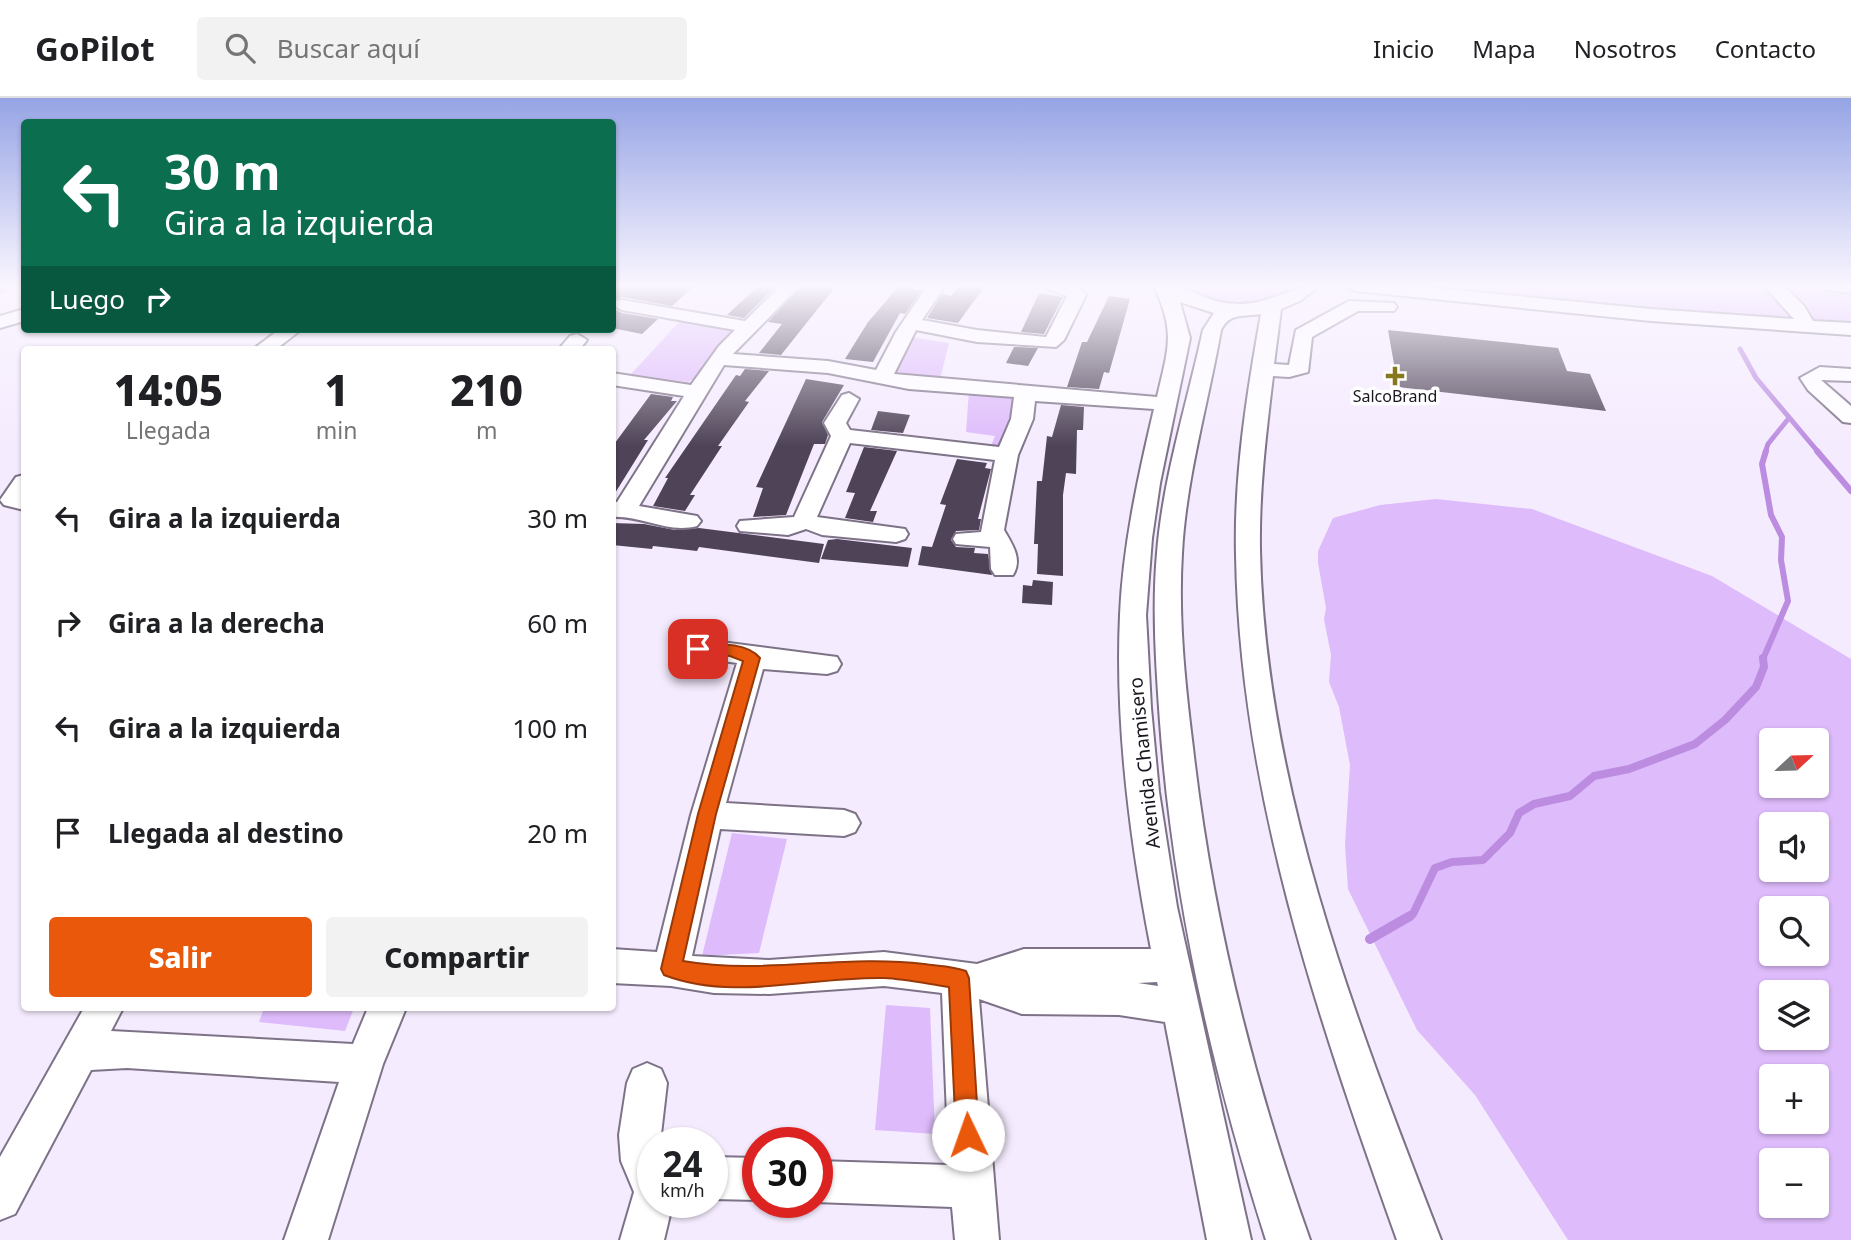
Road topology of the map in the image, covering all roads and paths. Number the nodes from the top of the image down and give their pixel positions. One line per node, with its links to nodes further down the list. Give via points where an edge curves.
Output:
1 (738, 339): 9 (street)
2 (904, 339): 12 (street)
3 (1011, 339): 4 (street, via 1049,343)
4 (1054, 339)
5 (1180, 339): 17 (street, Avenida Chamisero)
6 (1210, 339): 55 (street, Avenida Chamisero, via 1169,552 1167,618 1183,814 1216,996 1239,1092)
7 (1268, 339): 10 (street)
8 (1302, 339): 10 (street, via 1301,368)
9 (720, 359): 12 (street, via 794,363); 14 (street)
10 (1264, 369): 56 (street, via 1251,465 1248,556 1268,746 1329,979)
11 (1851, 375): 18 (street, via 1819,373 1810,377)
12 (883, 377): 15 (street)
13 (616, 380): 14 (street)
14 (698, 392): 23 (street)
15 (1031, 394): 17 (street, via 1090,407); 20 (street)
16 (849, 398): 19 (street, via 835,423)
17 (1165, 410): 36 (street, Avenida Chamisero, via 1148,483 1133,615 1143,792)
18 (1851, 417)
19 (844, 436): 20 (street); 25 (street, via 805,515)
20 (1007, 455): 29 (street, via 992,530)
21 (21, 486): 22 (street, via 12,500)
22 (21, 502)
23 (619, 509): 24 (street)
24 (689, 521)
25 (807, 521): 26 (street, via 788,527); 27 (street, via 822,527)
26 (749, 526)
27 (896, 534)
28 (965, 538): 29 (street)
29 (998, 540): 30 (street, via 1004,551)
30 (1004, 569)
31 (698, 649): 32 (street, via 732,650)
32 (752, 658): 33 (street); 34 (street)
33 (827, 664)
34 (707, 814): 35 (street); 38 (street)
35 (844, 823)
36 (1171, 965): 39 (street, via 1024,966); 40 (street, Avenida Chamisero)
37 (616, 966): 38 (street)
38 (671, 969): 39 (street, via 769,977 884,969)
39 (968, 980): 40 (street, via 1022,997 1119,998); 48 (street)
40 (1178, 1006): 54 (street, Avenida Chamisero)
41 (102, 1011): 43 (street)
42 (386, 1011): 44 (street)
43 (78, 1052): 44 (street, via 127,1049); 49 (street)
44 (363, 1065): 51 (street)
45 (647, 1083): 46 (street)
46 (640, 1127)
47 (833, 1183): 48 (street)
48 (971, 1188): 53 (street)
49 (0, 1199)
50 (648, 1218): 52 (street)
51 (306, 1240)
52 (642, 1240)
53 (977, 1240)
54 (1229, 1240)
55 (1288, 1240)
56 (1419, 1240)

